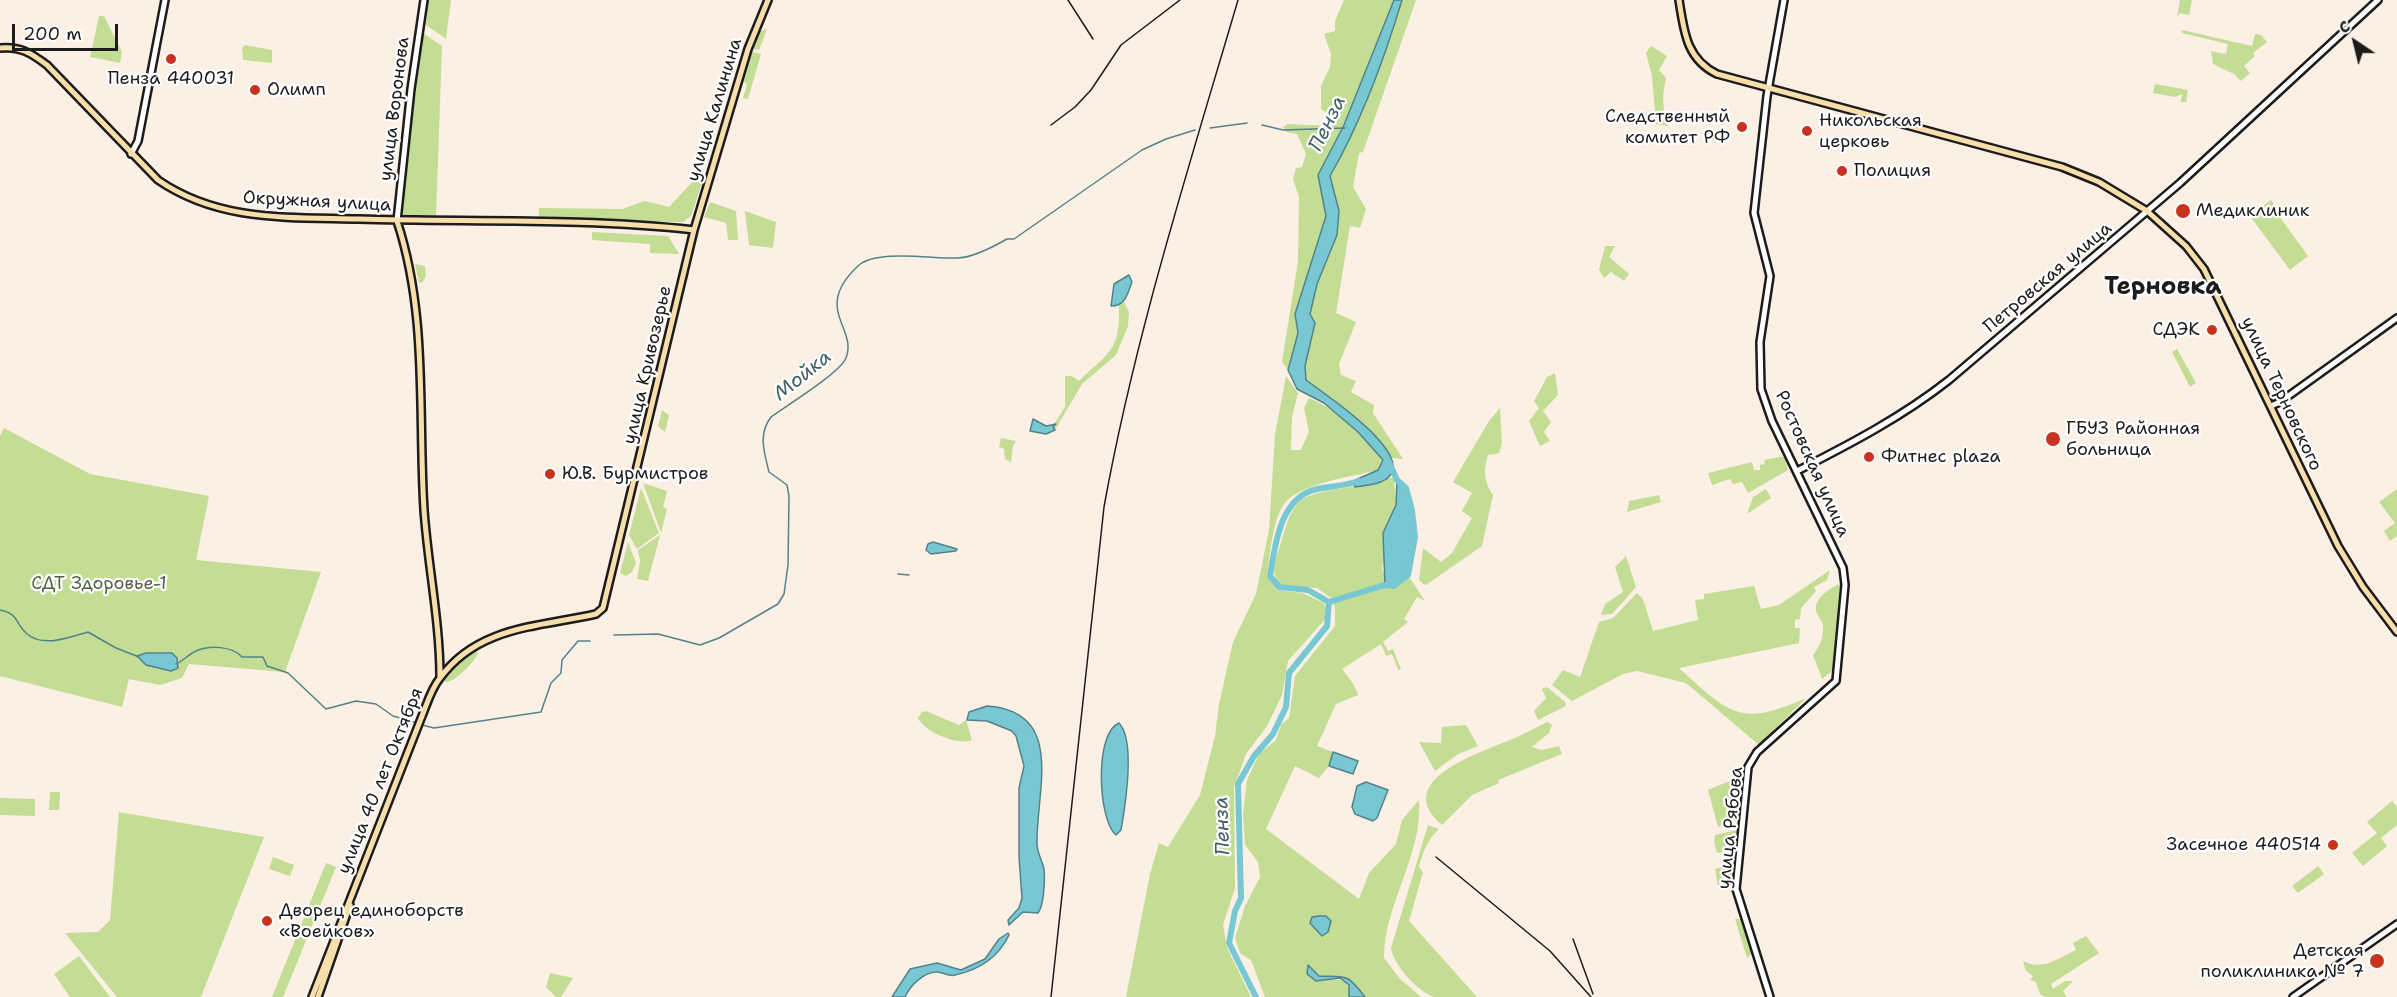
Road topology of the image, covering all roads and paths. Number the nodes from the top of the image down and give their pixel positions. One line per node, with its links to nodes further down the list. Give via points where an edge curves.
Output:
1 (165, 0): 9 (street, via 138,141)
2 (424, 0): 11 (street, улица Воронова)
3 (768, 0): 12 (main road, улица Калинина, via 748,49)
4 (1679, 0): 8 (main road, улица Терновского, via 1687,45 1705,68)
5 (1784, 0): 8 (street, Ростовская улица)
6 (2378, 0): 10 (street, Петровская улица)
7 (0, 48): 9 (main road, Окружная улица, via 22,49 47,65)
8 (1768, 88): 10 (main road, улица Терновского, via 2062,167 2099,182); 15 (street, Ростовская улица, via 1754,213 1770,276 1760,342 1761,389)
9 (131, 154): 11 (main road, Окружная улица, via 175,192 213,208 268,217)
10 (2147, 212): 14 (main road, улица Терновского, via 2186,246 2204,269); 15 (street, Петровская улица, via 1921,402)
11 (397, 221): 12 (main road, Окружная улица); 18 (main road, via 414,292 424,510)
12 (694, 230): 18 (main road, улица Кривозерье, via 603,608 596,614 487,638)
13 (2397, 318): 14 (street)
14 (2271, 406): 16 (main road, улица Терновского, via 2344,557)
15 (1797, 471): 17 (street, Ростовская улица, via 1843,568)
16 (2397, 632)
17 (1839, 657): 23 (street, улица Рябова, via 1836,681 1757,752 1748,767 1736,889)
18 (440, 678): 19 (main road, улица 40 лет Октября)
19 (353, 892): 21 (main road, улица 40 лет Октября); 22 (main road)
20 (2397, 924): 24 (street)
21 (312, 997)
22 (318, 997)
23 (1770, 997)
24 (2293, 997)

